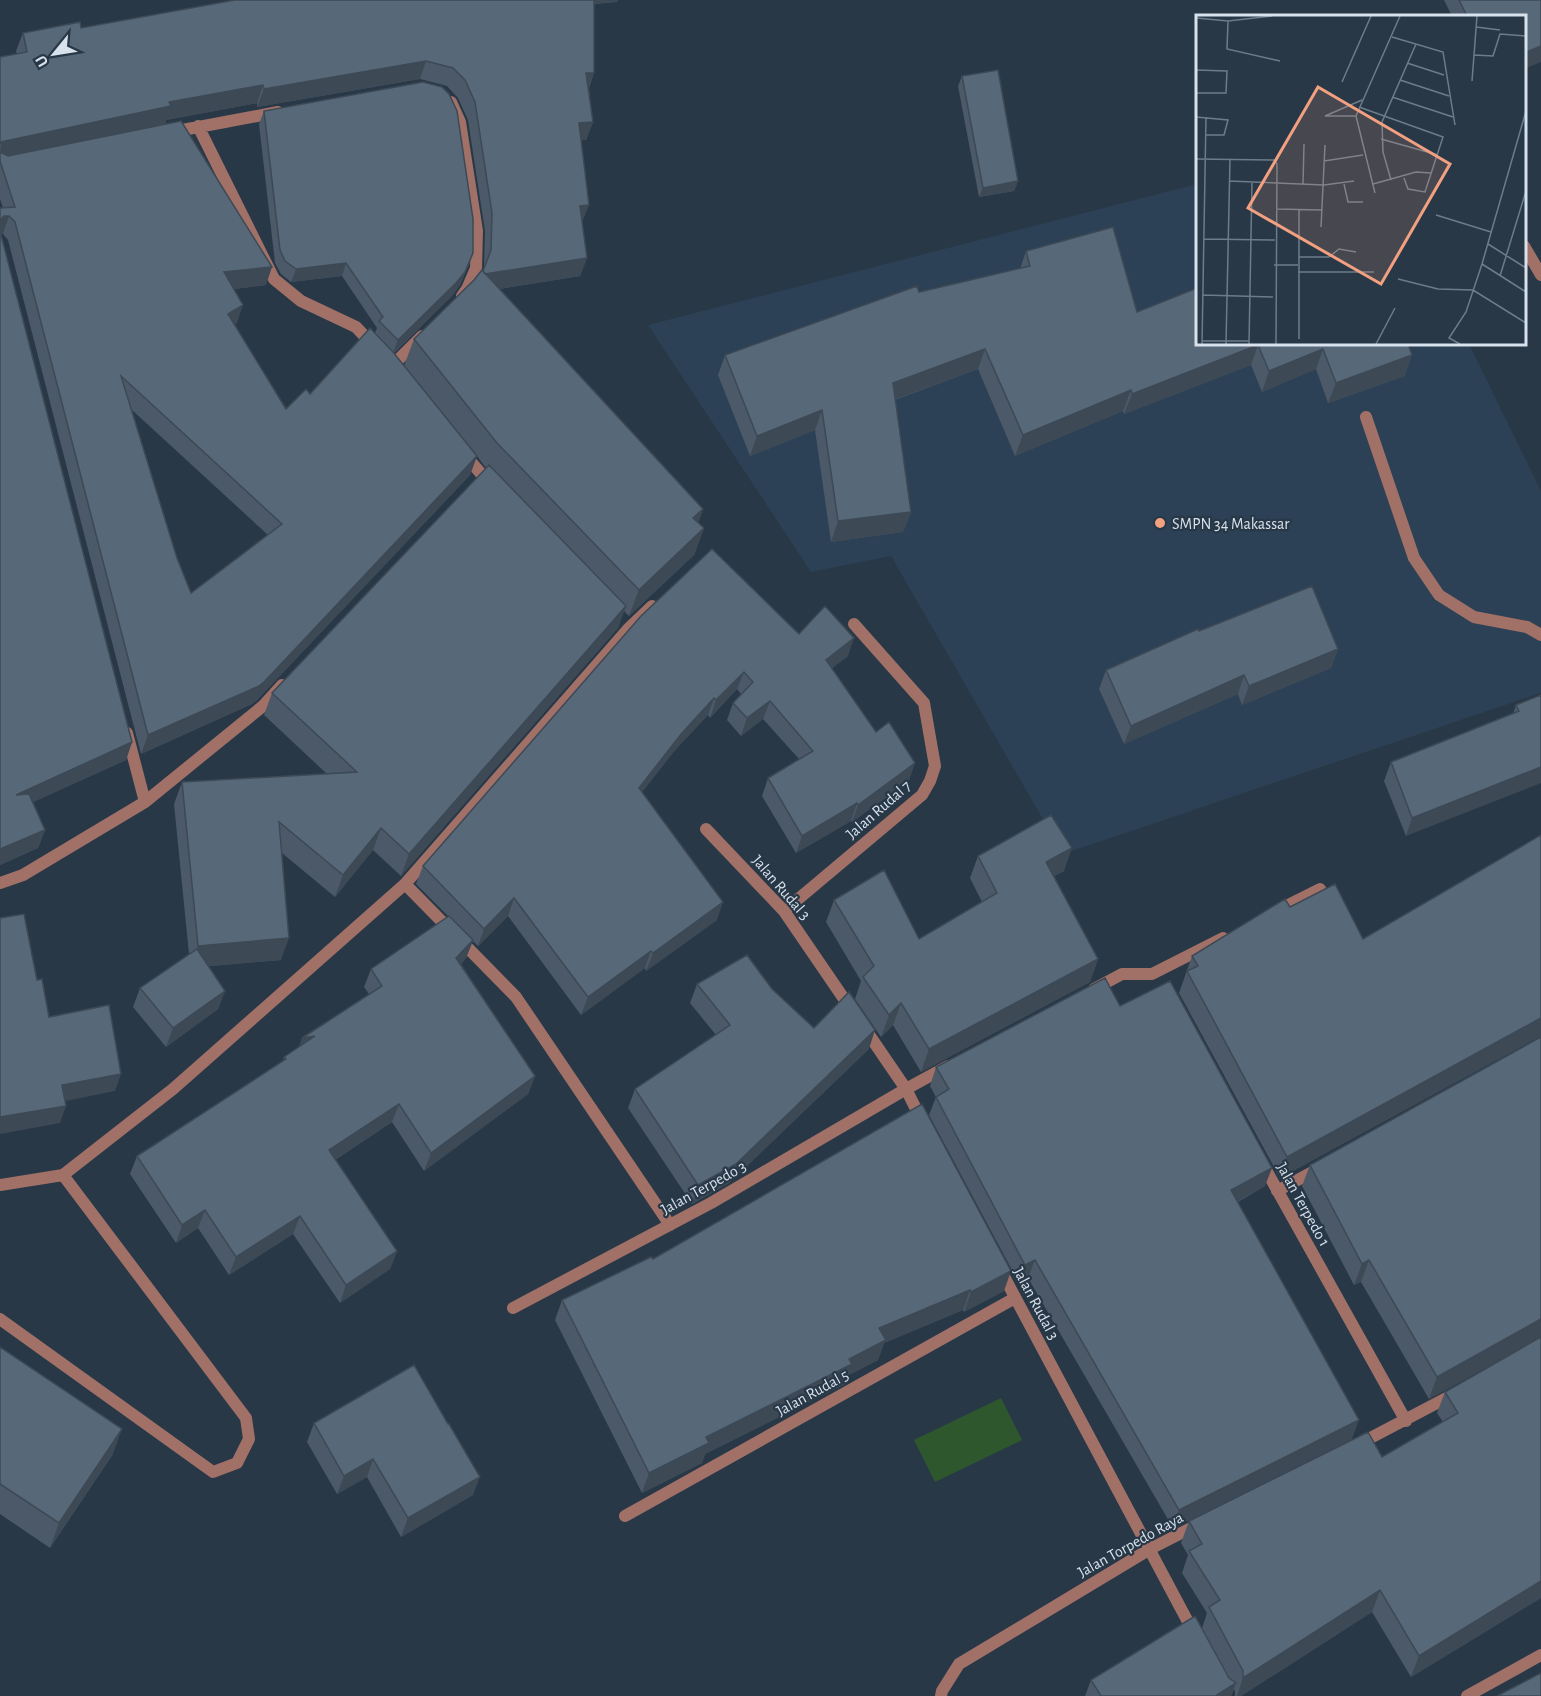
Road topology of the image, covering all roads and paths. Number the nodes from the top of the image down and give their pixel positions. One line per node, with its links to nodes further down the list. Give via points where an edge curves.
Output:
1 (441, 92): 7 (street, via 451,102 460,122 477,231 476,268 467,289)
2 (290, 110): 3 (street)
3 (198, 126): 4 (street); 8 (street, via 274,279 301,301 356,327 396,370)
4 (163, 133)
5 (1526, 249): 6 (street)
6 (1541, 275)
7 (450, 309)
8 (434, 325)
9 (1366, 417): 14 (street, via 1414,558 1439,595 1474,617 1527,627)
10 (459, 447): 11 (street, via 477,479)
11 (498, 492)
12 (661, 598): 20 (street, via 624,624)
13 (854, 624): 22 (street, Jalan Rudal 7, via 924,703 935,766 922,795)
14 (1541, 635)
15 (287, 680): 17 (street, via 263,706)
16 (124, 722): 17 (street)
17 (145, 802): 19 (street, via 23,875)
18 (706, 829): 22 (street, Jalan Rudal 3)
19 (0, 883)
20 (405, 884): 31 (street, via 173,1089); 34 (street, via 516,997)
21 (1320, 889): 23 (street)
22 (784, 911): 27 (street, Jalan Rudal 3)
23 (1268, 915)
24 (1236, 932): 25 (street, via 1155,978 1122,974)
25 (1081, 996)
26 (957, 1061): 27 (street, Jalan Terpedo 3)
27 (906, 1089): 28 (street, Jalan Rudal 3); 34 (street, Jalan Terpedo 3)
28 (927, 1130)
29 (1255, 1150): 33 (street, Jalan Terpedo 1)
30 (1328, 1163): 33 (street)
31 (63, 1174): 32 (street); 38 (street, via 246,1418 249,1439 237,1462 213,1472)
32 (0, 1185)
33 (1277, 1191): 40 (street, Jalan Terpedo 1)
34 (670, 1225): 37 (street, Jalan Terpedo 3)
35 (993, 1256): 36 (street, Jalan Rudal 3)
36 (1015, 1298): 42 (street, Jalan Rudal 5); 44 (street, Jalan Rudal 3)
37 (513, 1308)
38 (0, 1319)
39 (1468, 1386): 40 (street)
40 (1406, 1421): 41 (street)
41 (1342, 1453)
42 (625, 1516)
43 (1214, 1517): 44 (street, Jalan Torpedo Raya)
44 (1150, 1549): 45 (street, Jalan Rudal 3); 47 (street, Jalan Torpedo Raya, via 959,1664)
45 (1200, 1644)
46 (1541, 1655): 48 (street)
47 (942, 1694)
48 (1467, 1696)

